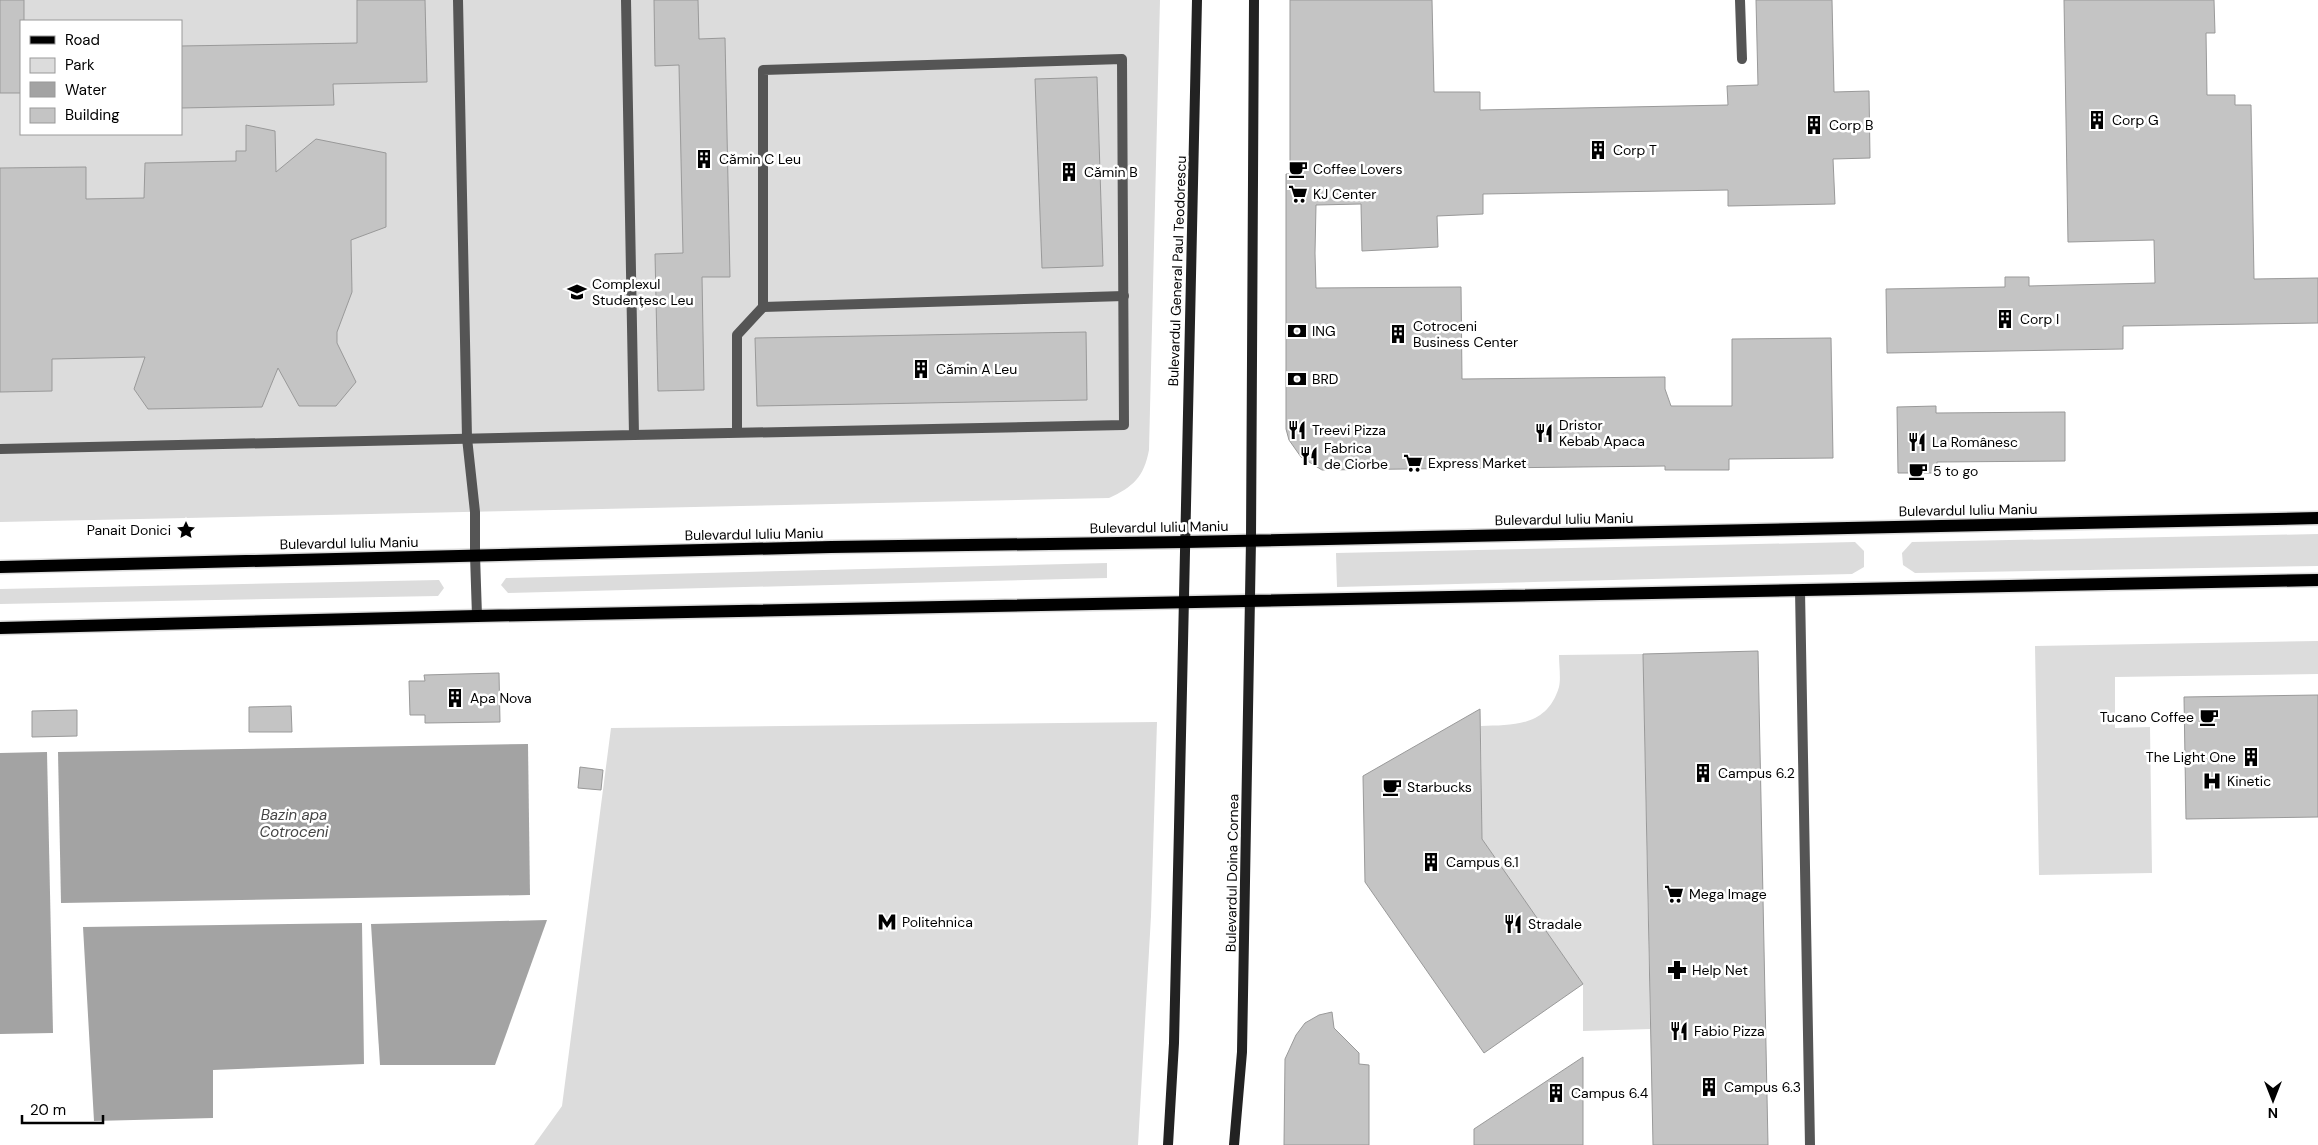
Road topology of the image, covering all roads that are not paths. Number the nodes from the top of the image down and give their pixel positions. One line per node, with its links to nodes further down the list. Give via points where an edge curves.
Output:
1 (458, 0): 11 (street)
2 (626, 0): 10 (street)
3 (1197, 0): 15 (main road, Bulevardul General Paul Teodorescu)
4 (1254, 0): 14 (main road)
5 (1740, 0): 6 (street)
6 (1742, 59)
7 (1124, 296): 8 (street); 8 (street, via 1122,59 763,70); 9 (street, via 1124,425)
8 (764, 307): 9 (street, via 737,335)
9 (737, 433): 10 (street)
10 (634, 435): 11 (street)
11 (468, 438): 12 (street); 16 (street, via 475,512)
12 (0, 449)
13 (2318, 518): 14 (main road, Bulevardul Iuliu Maniu)
14 (1251, 540): 15 (main road, Bulevardul Iuliu Maniu); 20 (main road, Bulevardul Doina Cornea)
15 (1185, 542): 16 (main road, Bulevardul Iuliu Maniu); 21 (main road, Bulevardul General Paul Teodorescu)
16 (475, 555): 17 (main road, Bulevardul Iuliu Maniu); 22 (street)
17 (0, 567)
18 (2318, 580): 19 (main road)
19 (1800, 590): 20 (main road); 26 (street)
20 (1250, 601): 21 (main road); 25 (main road, Bulevardul Doina Cornea, via 1242,1052)
21 (1184, 603): 22 (main road); 24 (main road, via 1174,1043)
22 (477, 616): 23 (main road)
23 (0, 628)
24 (1168, 1145)
25 (1234, 1145)
26 (1810, 1145)

